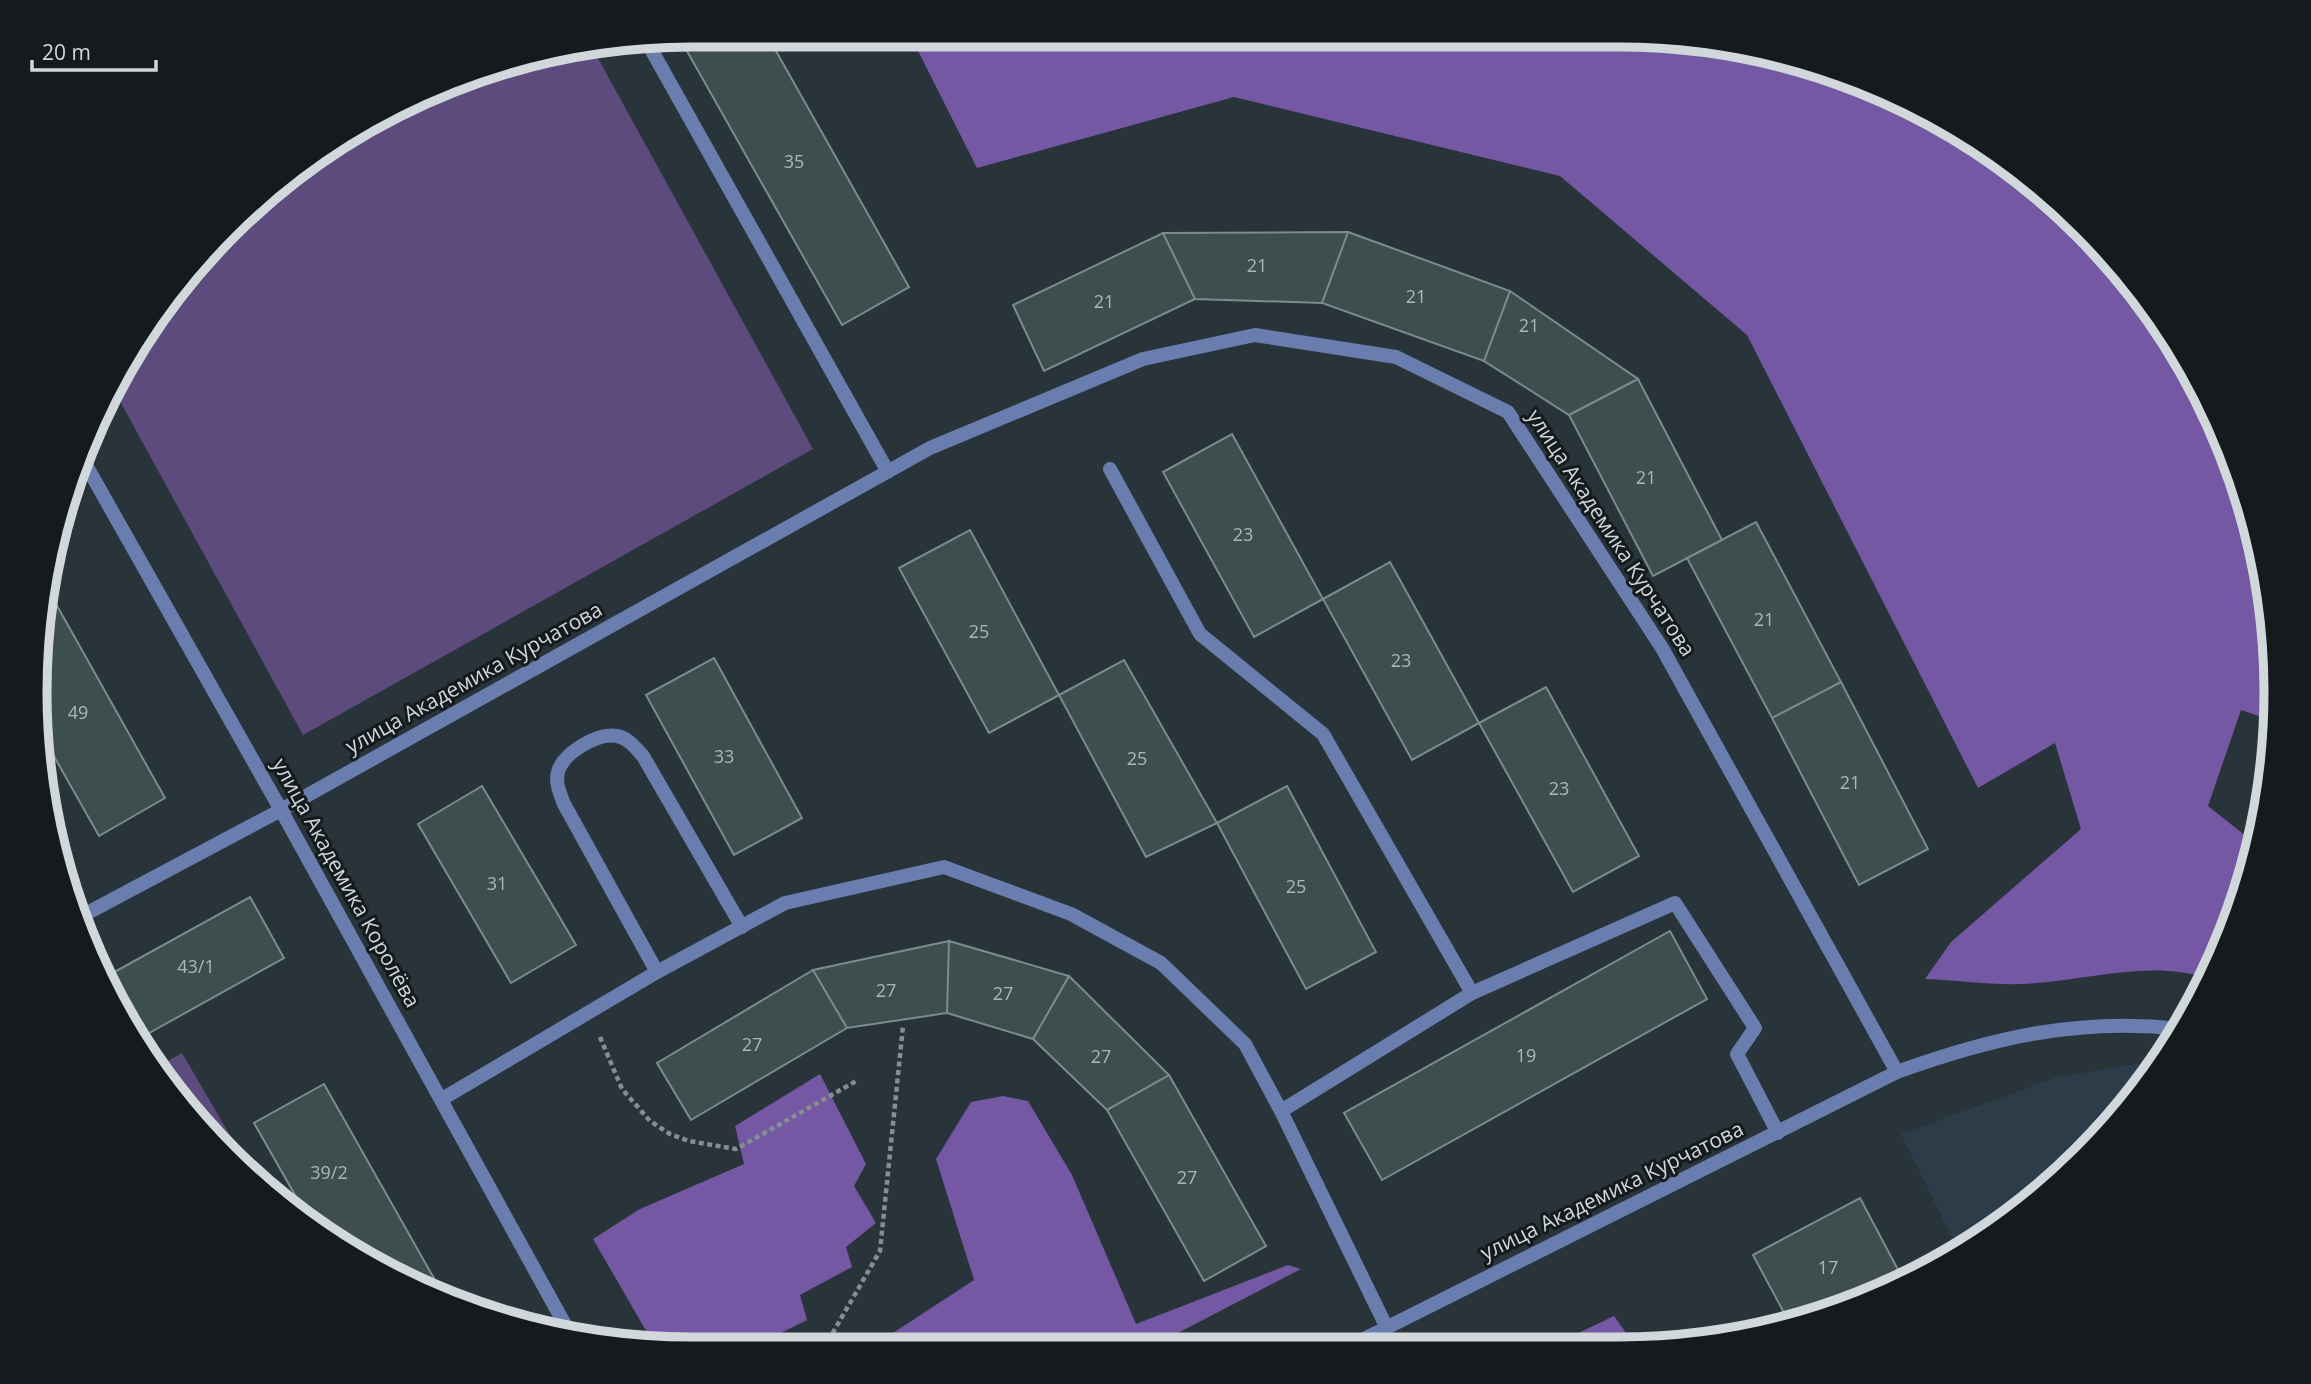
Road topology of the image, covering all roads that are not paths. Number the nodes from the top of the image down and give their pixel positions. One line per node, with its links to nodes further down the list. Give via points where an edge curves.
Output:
1 (652, 49): 4 (street)
2 (87, 468): 5 (street, улица Академика Королёва)
3 (1110, 469): 9 (street, via 1200,634 1323,734)
4 (888, 472): 5 (street, улица Академика Курчатова); 11 (street, улица Академика Курчатова, via 930,448 1143,359 1255,335 1396,356 1508,412 1662,648)
5 (281, 810): 6 (street, улица Академика Курчатова); 12 (street, улица Академика Королёва)
6 (86, 914)
7 (742, 927): 8 (street); 8 (street, via 643,755 616,736 599,737 568,756 558,770 557,786); 13 (street, via 785,903 944,867 1071,914 1161,963 1245,1044)
8 (657, 972): 12 (street)
9 (1472, 993): 13 (street); 14 (street, via 1675,903 1755,1028 1737,1054)
10 (2168, 1028): 11 (street, улица Академика Курчатова, via 2107,1025 2051,1030 1983,1043)
11 (1897, 1072): 14 (street, улица Академика Курчатова)
12 (442, 1099): 15 (street, улица Академика Королёва)
13 (1281, 1111): 16 (street)
14 (1778, 1133): 16 (street, улица Академика Курчатова)
15 (564, 1324)
16 (1386, 1326): 17 (street, улица Академика Курчатова)
17 (1366, 1337)

